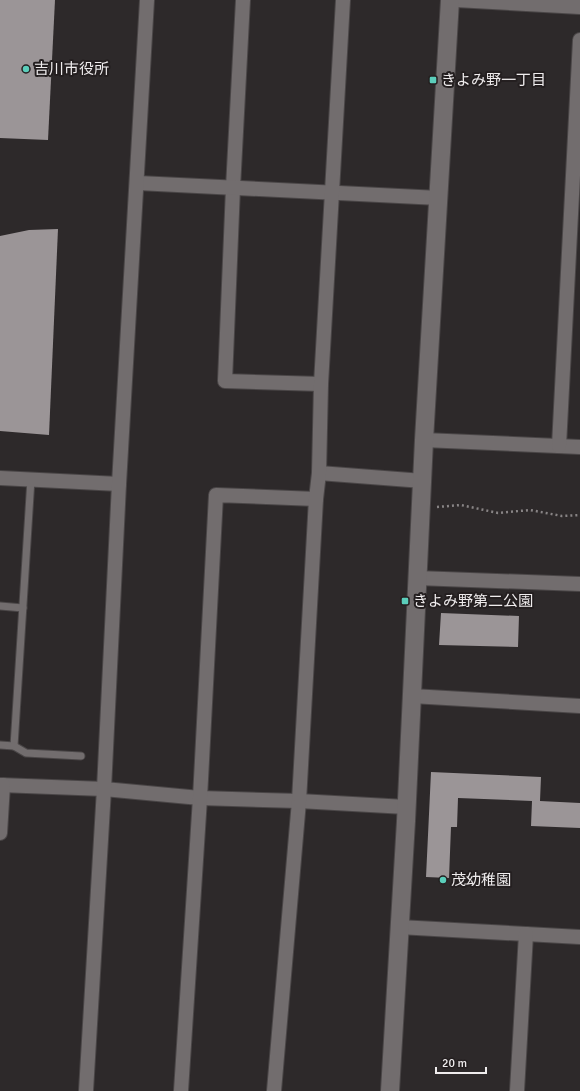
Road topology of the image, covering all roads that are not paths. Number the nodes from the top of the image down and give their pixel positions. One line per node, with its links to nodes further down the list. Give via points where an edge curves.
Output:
1 (147, 0): 8 (street)
2 (243, 0): 9 (street)
3 (343, 0): 10 (street)
4 (450, 0): 11 (street)
5 (456, 0): 6 (street)
6 (580, 7)
7 (580, 40): 14 (street)
8 (138, 183): 9 (street); 19 (street)
9 (233, 188): 10 (street); 12 (street, via 225,381)
10 (332, 193): 11 (street); 12 (street)
11 (438, 198): 13 (street)
12 (321, 384): 16 (street)
13 (424, 440): 14 (street); 20 (street)
14 (559, 446): 15 (street)
15 (580, 447)
16 (319, 473): 20 (street); 21 (street)
17 (0, 478): 18 (street)
18 (31, 479): 19 (street); 25 (lane)
19 (119, 484): 32 (street)
20 (422, 489): 22 (street)
21 (316, 499): 33 (street, via 216,495); 34 (street)
22 (417, 578): 23 (street); 26 (street)
23 (580, 584)
24 (0, 606): 25 (lane)
25 (23, 608): 29 (lane)
26 (412, 696): 27 (street); 35 (street)
27 (580, 706)
28 (0, 745): 29 (lane)
29 (14, 746): 30 (lane, via 26,753)
30 (81, 756)
31 (1, 785): 32 (street); 36 (street)
32 (104, 789): 33 (street); 40 (street)
33 (200, 798): 34 (street); 41 (street)
34 (299, 801): 35 (street); 42 (street)
35 (406, 808): 37 (street)
36 (0, 833)
37 (399, 927): 38 (street); 43 (street)
38 (526, 934): 39 (street); 44 (street)
39 (580, 937)
40 (86, 1091)
41 (181, 1091)
42 (274, 1091)
43 (390, 1091)
44 (517, 1091)

